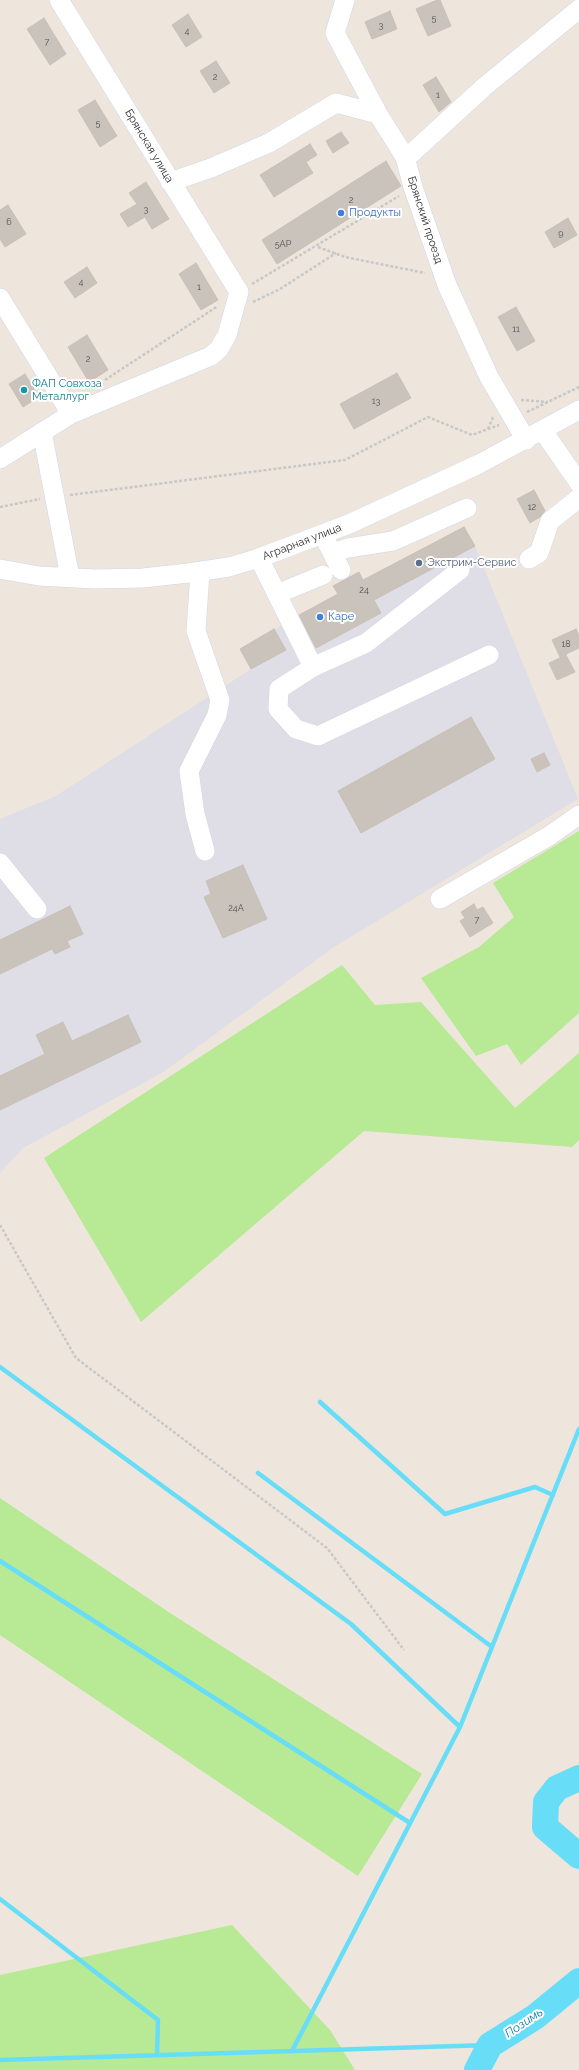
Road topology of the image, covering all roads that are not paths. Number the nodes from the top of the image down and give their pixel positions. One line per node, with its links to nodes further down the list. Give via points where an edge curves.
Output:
1 (59, 0): 6 (street, Брянская улица)
2 (348, 2): 4 (street, Брянский проезд, via 335,33)
3 (579, 9): 5 (street, via 484,87)
4 (378, 114): 5 (street, Брянский проезд); 6 (street, via 336,103 270,142 211,168)
5 (405, 157): 12 (street, Брянский проезд, via 444,277 486,370)
6 (170, 182): 9 (street, Брянская улица, via 239,292 227,335 219,349 211,356)
7 (0, 298): 9 (street)
8 (579, 410): 10 (street, Аграрная улица)
9 (71, 414): 11 (street)
10 (543, 431): 12 (street, Аграрная улица); 14 (street)
11 (42, 432): 13 (street); 26 (street)
12 (526, 440): 17 (street, Аграрная улица)
13 (0, 459)
14 (579, 483)
15 (579, 498): 20 (street, via 550,521 539,553)
16 (467, 508): 18 (street, via 393,541)
17 (322, 534): 18 (street); 19 (street, Аграрная улица)
18 (332, 553): 22 (street)
19 (259, 558): 24 (street, Аграрная улица); 27 (street)
20 (529, 559)
21 (0, 569): 26 (street, Аграрная улица)
22 (341, 570)
23 (460, 570): 29 (street, via 366,643)
24 (200, 572): 26 (street, Аграрная улица, via 143,578); 31 (street, via 196,632 220,700 217,715 190,771 195,814)
25 (323, 575): 27 (street)
26 (70, 578)
27 (277, 594): 29 (street)
28 (489, 655): 29 (street, via 318,736 296,729 278,709 279,689)
29 (313, 667)
30 (579, 815): 33 (street, via 549,836)
31 (205, 851)
32 (0, 864): 34 (street)
33 (440, 899)
34 (37, 909)

